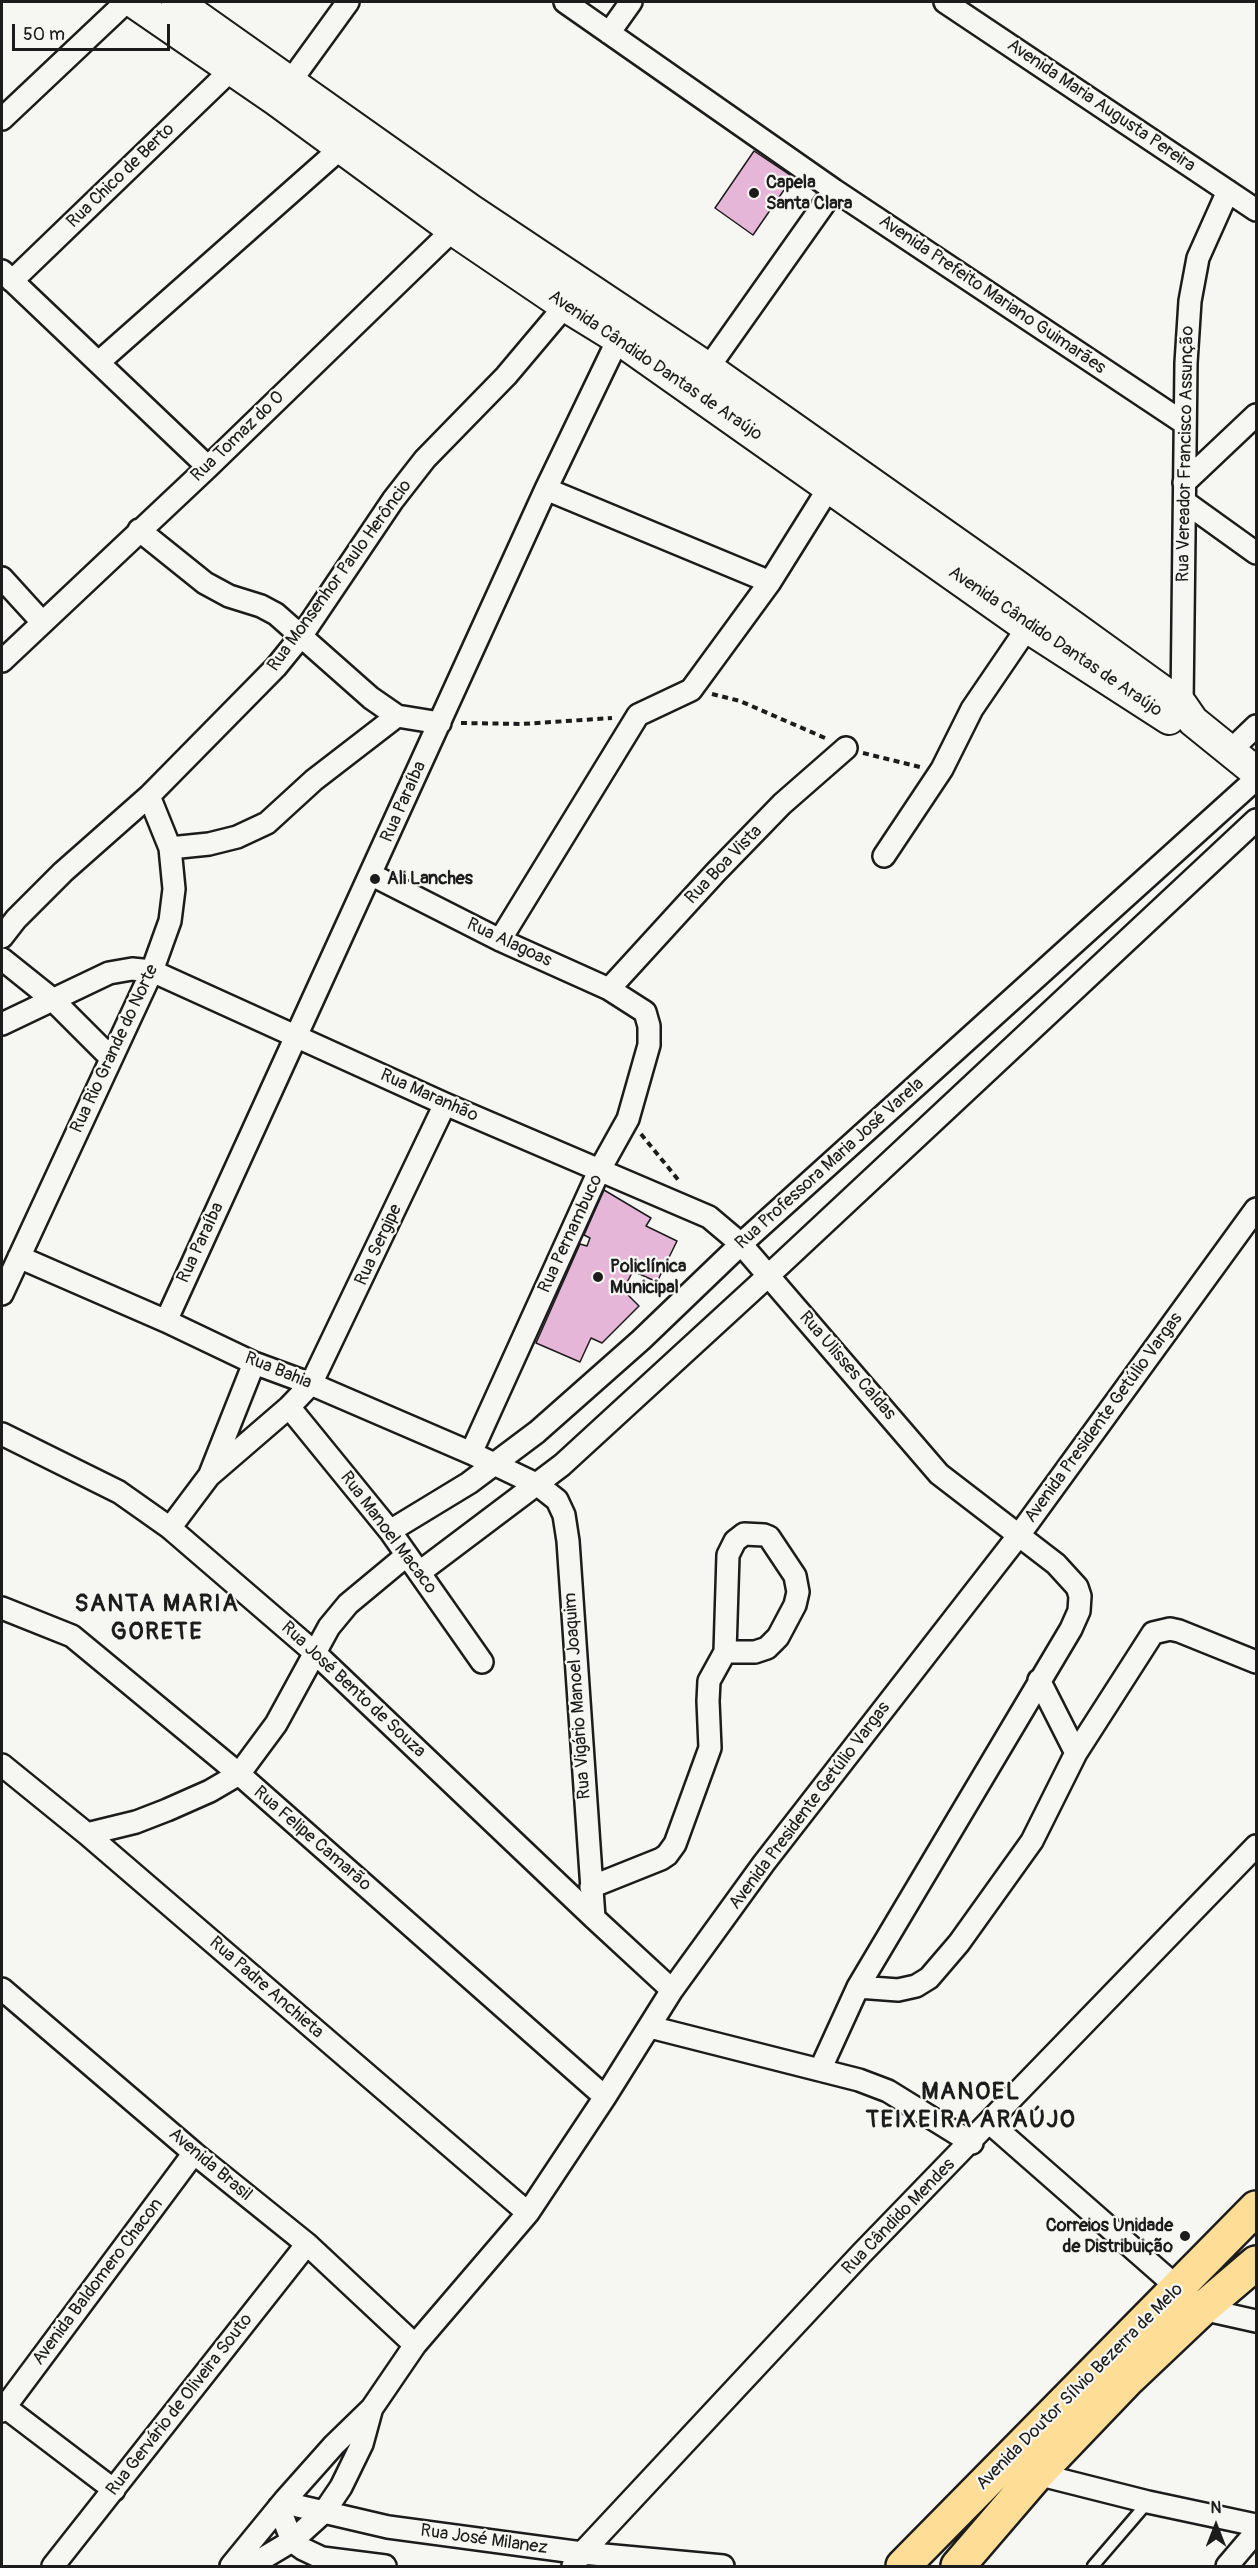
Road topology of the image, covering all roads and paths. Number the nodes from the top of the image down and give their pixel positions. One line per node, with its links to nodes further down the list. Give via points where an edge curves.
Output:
1 (126, 2): 11 (street)
2 (133, 2): 9 (main road, Avenida Cândido Dantas de Araújo)
3 (177, 2): 10 (main road, Avenida Cândido Dantas de Araújo)
4 (348, 2): 10 (street)
5 (565, 2): 8 (street, Avenida Prefeito Mariano Guimarães)
6 (632, 2): 8 (street)
7 (957, 5): 14 (street, Avenida Maria Augusta Pereira)
8 (609, 33): 13 (street, Avenida Prefeito Mariano Guimarães)
9 (231, 70): 10 (main road, Avenida Cândido Dantas de Araújo); 17 (street, Rua Chico de Berto)
10 (284, 91): 12 (main road, Avenida Cândido Dantas de Araújo)
11 (2, 119)
12 (351, 139): 16 (main road, Avenida Cândido Dantas de Araújo); 20 (street)
13 (834, 190): 21 (street); 23 (street, Avenida Prefeito Mariano Guimarães)
14 (1228, 191): 15 (street, Avenida Maria Augusta Pereira); 23 (street, Rua Vereador Francisco Assunção, via 1198,258 1190,301)
15 (1257, 210)
16 (462, 220): 18 (main road, Avenida Cândido Dantas de Araújo); 19 (main road, Avenida Cândido Dantas de Araújo); 25 (street, Rua Tomaz do O)
17 (7, 276): 20 (street)
18 (565, 306): 19 (main road, Avenida Cândido Dantas de Araújo); 36 (street, Rua Monsenhor Paulo Herôncio, via 506,376 405,483)
19 (624, 327): 21 (main road, Avenida Cândido Dantas de Araújo); 27 (street, Rua Paraíba)
20 (99, 362): 25 (street)
21 (700, 379): 24 (main road, Avenida Cândido Dantas de Araújo)
22 (1257, 415): 28 (street)
23 (1184, 423): 28 (street, Rua Vereador Francisco Assunção)
24 (797, 448): 26 (main road, Avenida Cândido Dantas de Araújo); 30 (main road, Avenida Cândido Dantas de Araújo)
25 (208, 467): 29 (street, Rua Tomaz do O)
26 (830, 486): 30 (main road, Avenida Cândido Dantas de Araújo); 33 (street)
27 (546, 489): 33 (street); 42 (street, Rua Paraíba)
28 (1185, 493): 31 (street); 41 (street, Rua Vereador Francisco Assunção)
29 (139, 530): 35 (street, Rua Tomaz do O); 36 (street, via 205,583 276,614)
30 (938, 547): 34 (main road, Avenida Cândido Dantas de Araújo)
31 (1257, 552)
32 (2, 578): 35 (street)
33 (770, 582): 38 (street)
34 (1035, 616): 41 (main road, Avenida Cândido Dantas de Araújo); 46 (street, via 972,709)
35 (42, 622): 37 (street, Rua Tomaz do O)
36 (302, 635): 40 (street, via 371,698); 49 (street, Rua Monsenhor Paulo Herôncio, via 276,667)
37 (2, 661)
38 (691, 690): 39 (street); 44 (path, via 740,701)
39 (638, 715): 42 (path, via 522,724); 55 (street)
40 (398, 716): 42 (street); 51 (street, via 314,780 267,823 237,837)
41 (1184, 717): 45 (main road, Avenida Cândido Dantas de Araújo)
42 (440, 723): 53 (street, Rua Paraíba)
43 (1257, 726): 45 (street)
44 (846, 748): 46 (path); 58 (street, Rua Boa Vista, via 782,804)
45 (1229, 752): 47 (main road, Avenida Cândido Dantas de Araújo)
46 (942, 769): 52 (street)
47 (1257, 772)
48 (1257, 779): 69 (street, Rua Professora Maria José Varela)
49 (149, 796): 51 (street, Rua Rio Grande do Norte); 54 (street, Rua Monsenhor Paulo Herôncio, via 63,872)
50 (1257, 820): 71 (street, Rua Professora Maria José Varela)
51 (170, 848): 57 (street, Rua Rio Grande do Norte, via 174,889 170,921)
52 (884, 856)
53 (372, 875): 55 (street, Rua Alagoas); 62 (street, Rua Paraíba)
54 (2, 937)
55 (500, 940): 58 (street, Rua Alagoas)
56 (2, 959): 59 (street)
57 (152, 971): 59 (street, via 109,973); 62 (street, Rua Maranhão); 63 (street, Rua Rio Grande do Norte)
58 (609, 989): 60 (street, Rua Alagoas)
59 (52, 999): 61 (street); 63 (street)
60 (645, 1012): 65 (street, Rua Pernambuco, via 650,1045)
61 (2, 1024)
62 (296, 1036): 64 (street, Rua Maranhão); 73 (street, Rua Paraíba)
63 (111, 1058): 70 (street, Rua Rio Grande do Norte)
64 (446, 1104): 66 (street, Rua Maranhão); 75 (street, Rua Sergipe)
65 (628, 1119): 66 (street, Rua Pernambuco); 68 (path)
66 (599, 1172): 68 (street, Rua Maranhão); 78 (street, Rua Pernambuco)
67 (1257, 1209): 84 (street, Avenida Presidente Getúlio Vargas)
68 (709, 1217): 69 (street, Rua Ulisses Caldas)
69 (741, 1244): 71 (street, Rua Ulisses Caldas); 79 (street, Rua Professora Maria José Varela, via 641,1340)
70 (19, 1257): 72 (street, Rua Rio Grande do Norte); 73 (street, Rua Bahia)
71 (768, 1276): 81 (street, Rua Professora Maria José Varela); 84 (street, Rua Ulisses Caldas, via 939,1474)
72 (2, 1294)
73 (166, 1321): 74 (street, Rua Bahia)
74 (254, 1363): 75 (street, Rua Bahia); 80 (street)
75 (311, 1384): 76 (street, Rua Sergipe); 78 (street, Rua Bahia)
76 (289, 1407): 80 (street, Rua Sergipe); 83 (street, Rua Manoel Macaco)
77 (2, 1434): 82 (street, Rua José Bento de Souza, via 119,1492)
78 (471, 1453): 79 (street, Rua Bahia)
79 (495, 1465): 81 (street, Rua Bahia); 83 (street, Rua Professora Maria José Varela)
80 (209, 1476): 82 (street)
81 (538, 1485): 86 (street, Rua Professora Maria José Varela); 98 (street, Rua Vigário Manoel Joaquim, via 557,1500 568,1541)
82 (170, 1528): 88 (street, Rua José Bento de Souza)
83 (390, 1531): 85 (street, Rua Manoel Macaco)
84 (1018, 1535): 92 (street, Rua Ulisses Caldas, via 1056,1564 1080,1596 1071,1629); 102 (street, Avenida Presidente Getúlio Vargas, via 764,1863)
85 (407, 1555): 86 (street, Rua Manoel Macaco); 88 (street, via 348,1604)
86 (420, 1572): 90 (street, Rua Manoel Macaco)
87 (2, 1608): 95 (street, Rua Felipe Camarão, via 72,1636)
88 (314, 1652): 95 (street, via 276,1724); 99 (street, Rua José Bento de Souza)
89 (725, 1652): 89 (street, via 728,1555 744,1534 764,1535 795,1576 795,1605 778,1637 767,1648); 98 (street, via 709,1681 708,1754 675,1844 661,1859)
90 (482, 1662)
91 (1257, 1662): 93 (street, via 1179,1631 1153,1633)
92 (1039, 1680): 93 (street); 100 (street)
93 (1076, 1753): 100 (street, via 1032,1841 929,1978 898,1990)
94 (2, 1765): 96 (street, Rua Padre Anchieta)
95 (239, 1774): 96 (street, via 167,1810); 105 (street, Rua Felipe Camarão)
96 (87, 1834): 110 (street, Rua Padre Anchieta)
97 (1257, 1846): 106 (street, Rua Cândido Mendes)
98 (591, 1887): 99 (street, Rua Vigário Manoel Joaquim)
99 (594, 1918): 102 (street, Rua José Bento de Souza)
100 (858, 1987): 104 (street)
101 (2, 1989): 108 (street, Avenida Brasil)
102 (672, 1990): 103 (street, Avenida Presidente Getúlio Vargas)
103 (650, 2027): 104 (street); 105 (street, Avenida Presidente Getúlio Vargas)
104 (820, 2070): 107 (street, via 888,2091)
105 (605, 2097): 110 (street, Avenida Presidente Getúlio Vargas)
106 (990, 2123): 107 (street, Rua Cândido Mendes); 113 (street)
107 (972, 2142): 128 (street, Rua Cândido Mendes, via 861,2254)
108 (194, 2153): 111 (street, Avenida Brasil); 119 (street, Avenida Baldomero Chacon)
109 (1257, 2208): 113 (highway, Avenida Doutor Sílvio Bezerra de Melo)
110 (528, 2213): 116 (street, Avenida Presidente Getúlio Vargas)
111 (307, 2244): 116 (street, Avenida Brasil); 121 (street, Rua Gervário de Oliveira Souto)
112 (1257, 2263): 114 (highway, Avenida Doutor Sílvio Bezerra de Melo)
113 (1178, 2288): 114 (street); 117 (highway, Avenida Doutor Sílvio Bezerra de Melo)
114 (1202, 2309): 115 (street); 117 (highway, Avenida Doutor Sílvio Bezerra de Melo)
115 (1257, 2321)
116 (415, 2345): 118 (street, Avenida Presidente Getúlio Vargas)
117 (1122, 2365): 120 (highway, Avenida Doutor Sílvio Bezerra de Melo)
118 (372, 2408): 123 (street, Avenida Presidente Getúlio Vargas); 124 (street, Avenida Presidente Getúlio Vargas, via 362,2444)
119 (3, 2409): 121 (street)
120 (1025, 2464): 122 (street); 134 (highway, Avenida Doutor Sílvio Bezerra de Melo); 135 (highway, Avenida Doutor Sílvio Bezerra de Melo)
121 (114, 2490): 129 (street, Rua Gervário de Oliveira Souto)
122 (1148, 2502): 125 (street); 136 (lane)
123 (282, 2504): 124 (street, Rua José Milanez); 127 (street); 130 (street, Avenida Presidente Getúlio Vargas)
124 (324, 2512): 127 (street, Avenida Presidente Getúlio Vargas); 128 (street, Rua José Milanez)
125 (1257, 2525)
126 (1257, 2532): 137 (street)
127 (292, 2541): 131 (street, Avenida Presidente Getúlio Vargas); 132 (street, via 322,2558)
128 (577, 2560): 133 (street, Rua José Milanez)
129 (53, 2566)
130 (231, 2566)
131 (250, 2566)
132 (385, 2566)
133 (723, 2566)
134 (903, 2566)
135 (958, 2566)
136 (1094, 2566)
137 (1227, 2566)

